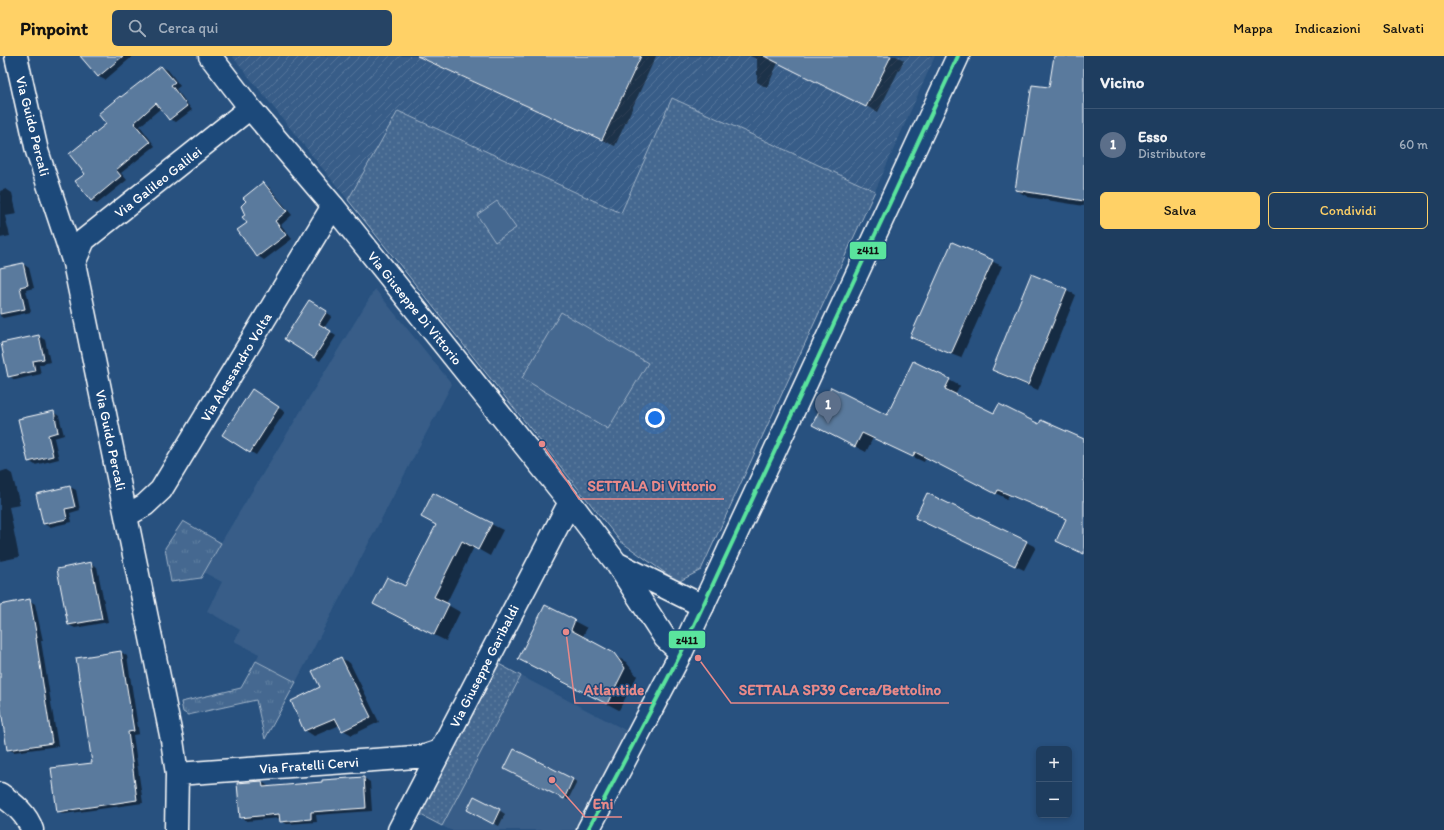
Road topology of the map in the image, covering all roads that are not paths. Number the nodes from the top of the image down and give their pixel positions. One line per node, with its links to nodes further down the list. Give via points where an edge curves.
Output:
1 (16, 56): 6 (street, Via Guido Percali, via 37,151)
2 (210, 56): 4 (street, Via Giuseppe Di Vittorio)
3 (958, 56): 10 (street)
4 (250, 108): 5 (street, Via Giuseppe Di Vittorio); 6 (street, Via Galileo Galilei, via 84,240)
5 (333, 206): 7 (street, Via Giuseppe Di Vittorio); 8 (street, Via Alessandro Volta, via 161,490 145,506)
6 (74, 263): 8 (street, Via Guido Percali)
7 (570, 502): 9 (street, Via Giuseppe Di Vittorio); 12 (street, Via Giuseppe Garibaldi)
8 (126, 516): 13 (street, Via Guido Percali)
9 (617, 564): 10 (street, Via Giuseppe Di Vittorio); 11 (street, Via Giuseppe Di Vittorio, via 665,638)
10 (703, 606): 11 (street)
11 (681, 653): 18 (street)
12 (440, 751): 13 (street, Via Fratelli Cervi, via 426,756); 17 (street, Via Giuseppe Garibaldi)
13 (177, 774): 16 (street, Via Guido Percali)
14 (5, 804): 15 (street, via 25,815)
15 (32, 830)
16 (176, 830)
17 (399, 830)
18 (588, 830)

